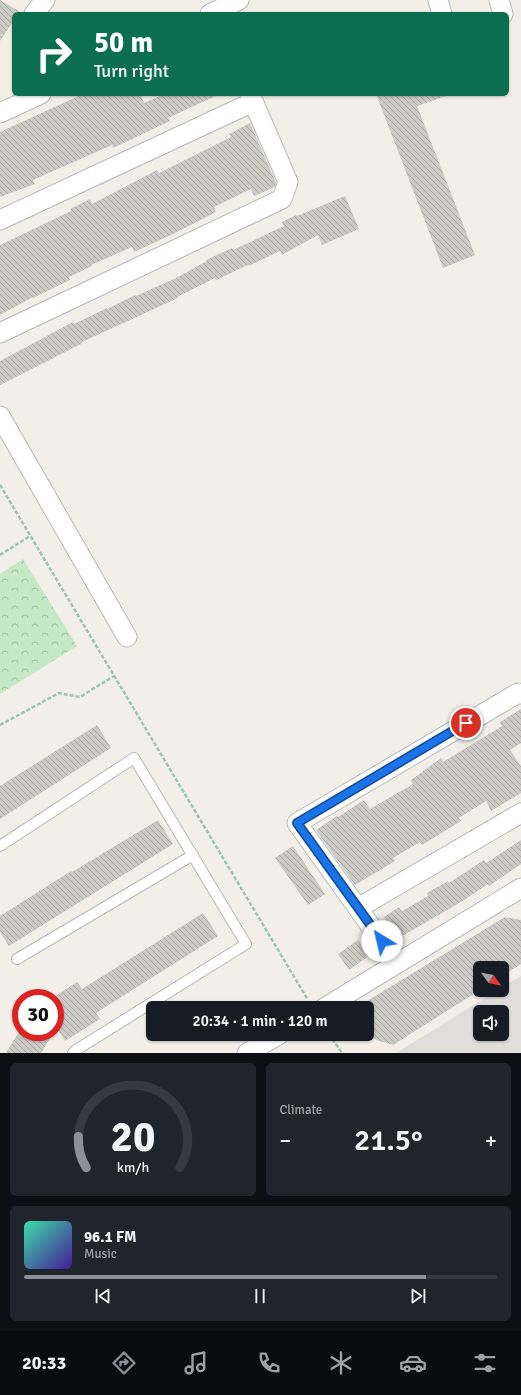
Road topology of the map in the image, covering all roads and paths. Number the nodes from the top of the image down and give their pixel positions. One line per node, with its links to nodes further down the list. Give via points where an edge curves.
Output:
1 (45, 0): 5 (street)
2 (239, 0): 6 (street)
3 (438, 0): 7 (street)
4 (499, 0): 8 (street)
5 (36, 12)
6 (215, 12)
7 (441, 12)
8 (502, 12)
9 (37, 96): 11 (street)
10 (252, 98): 12 (street); 13 (street, via 288,182 282,200)
11 (0, 114)
12 (0, 220)
13 (0, 333)
14 (0, 416): 18 (street)
15 (0, 485): 16 (path)
16 (30, 536): 17 (path); 19 (path)
17 (0, 555)
18 (127, 637)
19 (114, 676): 21 (path, via 80,697 59,693); 29 (path)
20 (521, 694): 26 (street, via 518,693 297,823)
21 (0, 725)
22 (521, 813): 26 (street)
23 (0, 846): 24 (lane, via 134,758)
24 (193, 855): 27 (lane); 33 (lane, via 246,944)
25 (521, 888): 28 (street)
26 (358, 908): 28 (street)
27 (17, 959)
28 (397, 963): 30 (street)
29 (314, 1001)
30 (322, 1001)
31 (268, 1041): 35 (street)
32 (334, 1041): 36 (path)
33 (83, 1050): 34 (lane)
34 (73, 1053)
35 (247, 1053)
36 (342, 1053)

